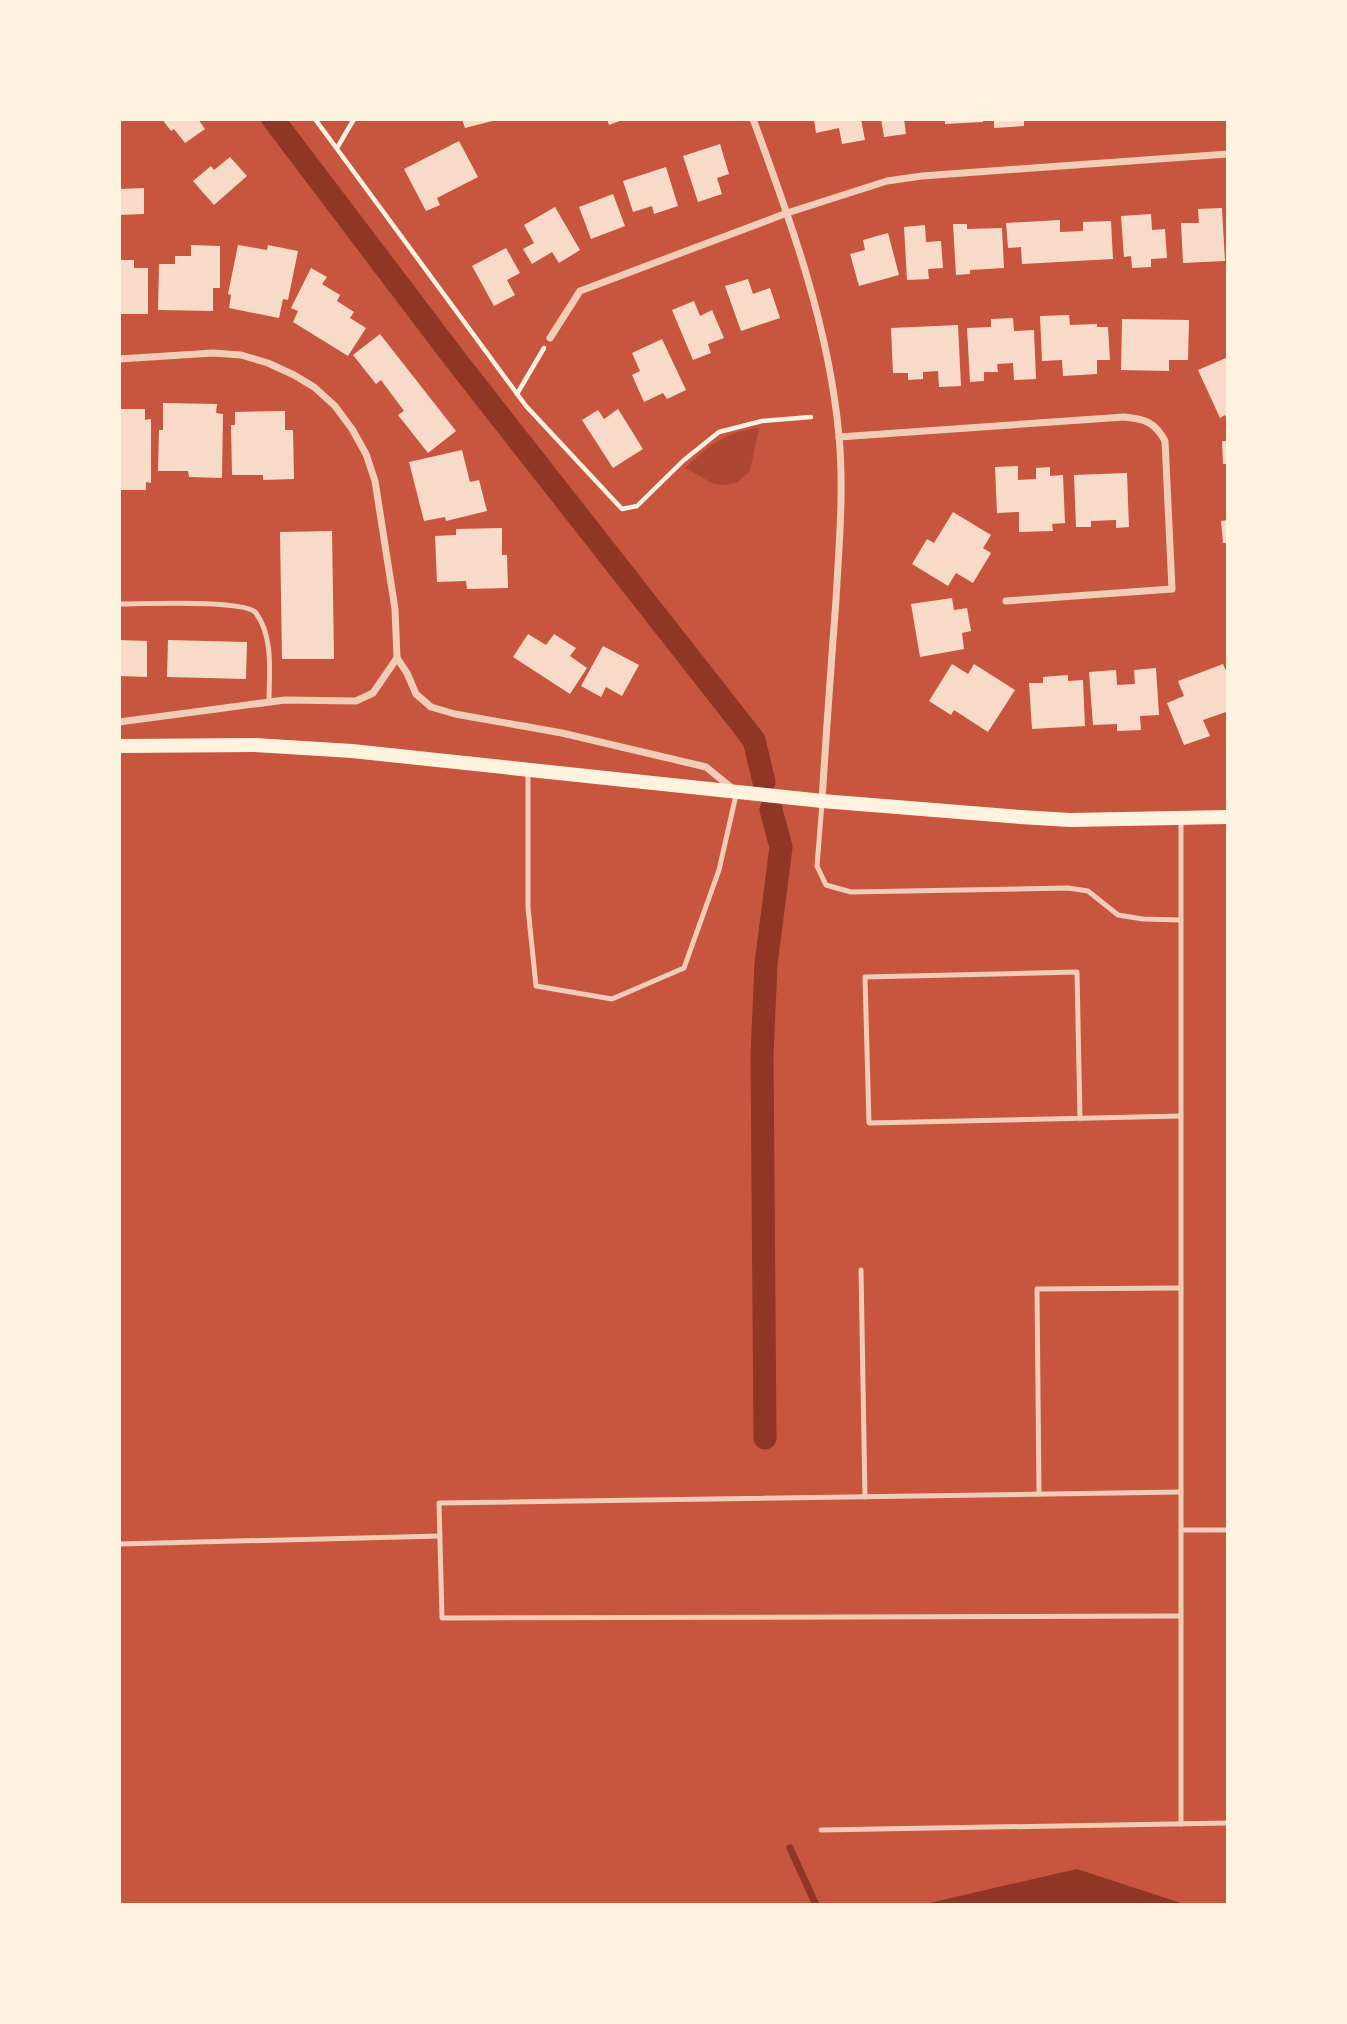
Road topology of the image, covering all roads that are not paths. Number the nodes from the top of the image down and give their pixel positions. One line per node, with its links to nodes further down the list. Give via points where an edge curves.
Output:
1 (753, 119): 3 (street)
2 (1228, 154): 3 (street, via 922,176 887,181)
3 (787, 213): 4 (street, via 580,291); 6 (street, via 825,344)
4 (550, 338)
5 (119, 359): 9 (street, via 241,355 294,375 335,406 366,454 374,481 395,609)
6 (839, 437): 7 (street, via 1124,417 1144,419 1158,427 1165,442 1172,589); 15 (street, via 841,522)
7 (1006, 601)
8 (119, 604): 10 (lane, via 194,604 255,611 269,646)
9 (397, 658): 10 (street, via 373,693 356,701); 14 (street, via 416,694 430,707 706,767)
10 (269, 702): 11 (street)
11 (119, 722)
12 (119, 746): 13 (main road, via 255,745)
13 (528, 769): 14 (main road); 14 (lane, via 528,908 536,986 612,999 684,968 719,870)
14 (736, 792): 15 (main road)
15 (822, 802): 17 (main road, via 1070,820); 18 (lane, via 817,866 826,884 851,892 1068,888 1088,891 1118,915)
16 (1228, 817): 17 (main road)
17 (1181, 818): 18 (lane)
18 (1181, 920): 19 (lane)
19 (1181, 1116): 20 (lane); 22 (lane)
20 (1080, 1119): 20 (lane, via 869,1123 865,976 1077,972)
21 (861, 1270): 25 (lane)
22 (1181, 1287): 23 (lane); 24 (lane, via 1037,1289)
23 (1181, 1492): 24 (lane); 26 (lane)
24 (1039, 1494): 25 (lane)
25 (865, 1497): 28 (lane, via 439,1503)
26 (1181, 1530): 27 (lane); 30 (lane)
27 (1228, 1530)
28 (440, 1536): 29 (lane); 30 (lane, via 442,1618)
29 (119, 1545)
30 (1181, 1616): 32 (lane)
31 (1228, 1823): 32 (lane)
32 (1181, 1824): 33 (lane)
33 (821, 1830)

